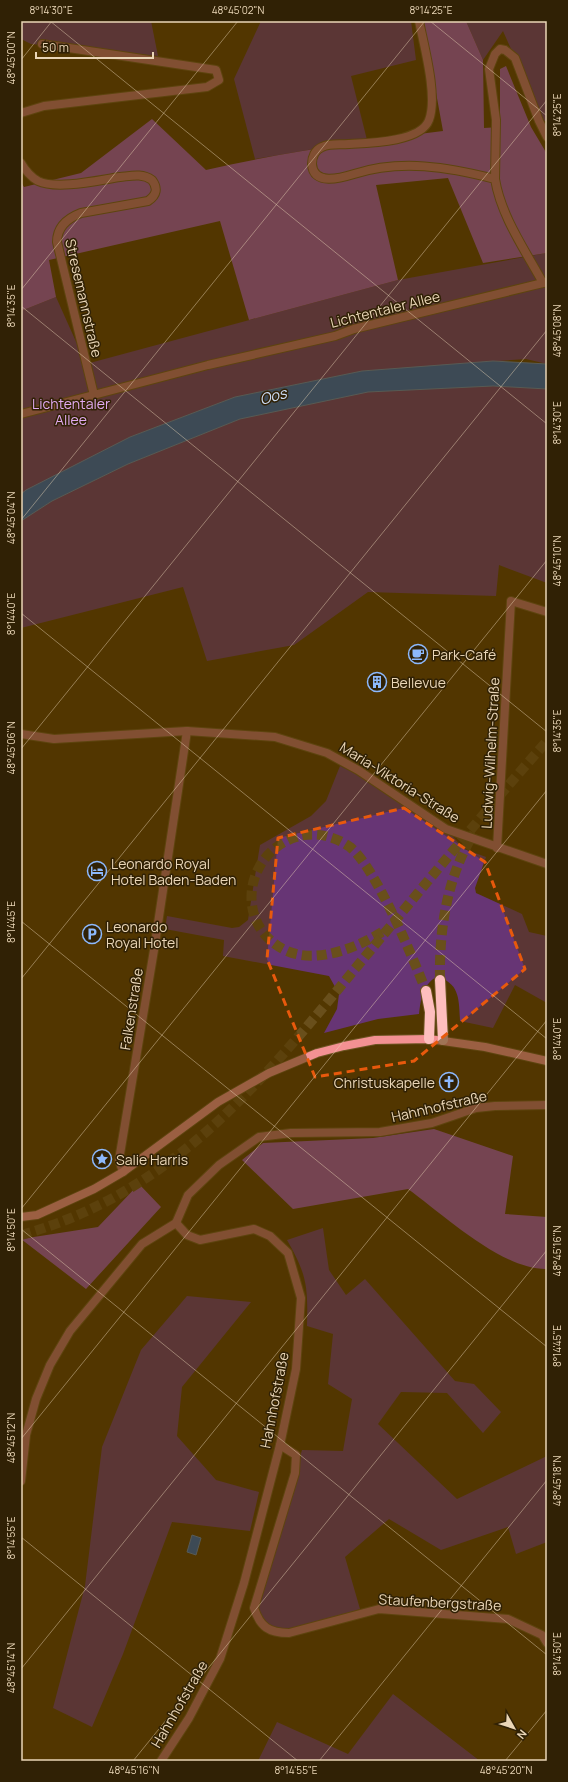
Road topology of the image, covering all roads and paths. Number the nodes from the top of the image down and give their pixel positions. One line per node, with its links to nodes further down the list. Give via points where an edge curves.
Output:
1 (419, 21): 6 (street, via 431,96 431,114 427,125 414,135 366,143 324,146 312,157 314,172 328,179 384,166 409,165 460,170)
2 (42, 44): 3 (street, via 216,70 219,80 207,87 44,106)
3 (21, 113)
4 (547, 137): 6 (street, via 515,58 500,49 489,69 496,120)
5 (21, 163): 8 (street, Stresemannstraße, via 29,174 38,181 48,184 139,175 152,180 157,188 156,193 148,201 74,216 60,227 57,234 62,265)
6 (495, 179): 7 (street, via 505,212)
7 (545, 283): 8 (street, Lichtentaler Allee)
8 (94, 394): 9 (street, Lichtentaler Allee)
9 (21, 414)
10 (547, 612): 13 (street, Ludwig-Wilhelm-Straße, via 511,601)
11 (187, 731): 12 (street, Maria-Viktoria-Straße, via 54,739); 13 (street, Maria-Viktoria-Straße, via 275,737 327,753 358,770 446,829); 21 (street, Falkenstraße, via 119,1160)
12 (21, 734)
13 (497, 848): 14 (street, Maria-Viktoria-Straße)
14 (547, 864)
15 (440, 980): 18 (main road)
16 (426, 991): 17 (main road, via 430,1012)
17 (429, 1039): 18 (main road); 21 (main road, via 375,1040 344,1046 317,1053 269,1073 218,1102)
18 (443, 1040): 19 (main road)
19 (547, 1061)
20 (547, 1105): 25 (street, Hahnhofstraße, via 476,1108 432,1123 380,1132 291,1133 259,1137 219,1165 188,1195)
21 (123, 1172): 22 (main road, via 94,1189)
22 (37, 1215): 23 (main road); 24 (main road)
23 (21, 1217)
24 (21, 1223)
25 (176, 1223): 26 (street, Hahnhofstraße, via 187,1235 200,1240 254,1230 270,1236 288,1253 301,1298 296,1369); 27 (street, via 142,1244 70,1332 50,1366 36,1399 26,1435)
26 (280, 1445): 28 (street, Staufenbergstraße, via 296,1455 295,1473 254,1608 258,1620 274,1633 289,1633 380,1609 508,1619 542,1635); 29 (street, Hahnhofstraße, via 244,1583 220,1659 189,1718)
27 (21, 1481)
28 (547, 1643)
29 (162, 1761)

